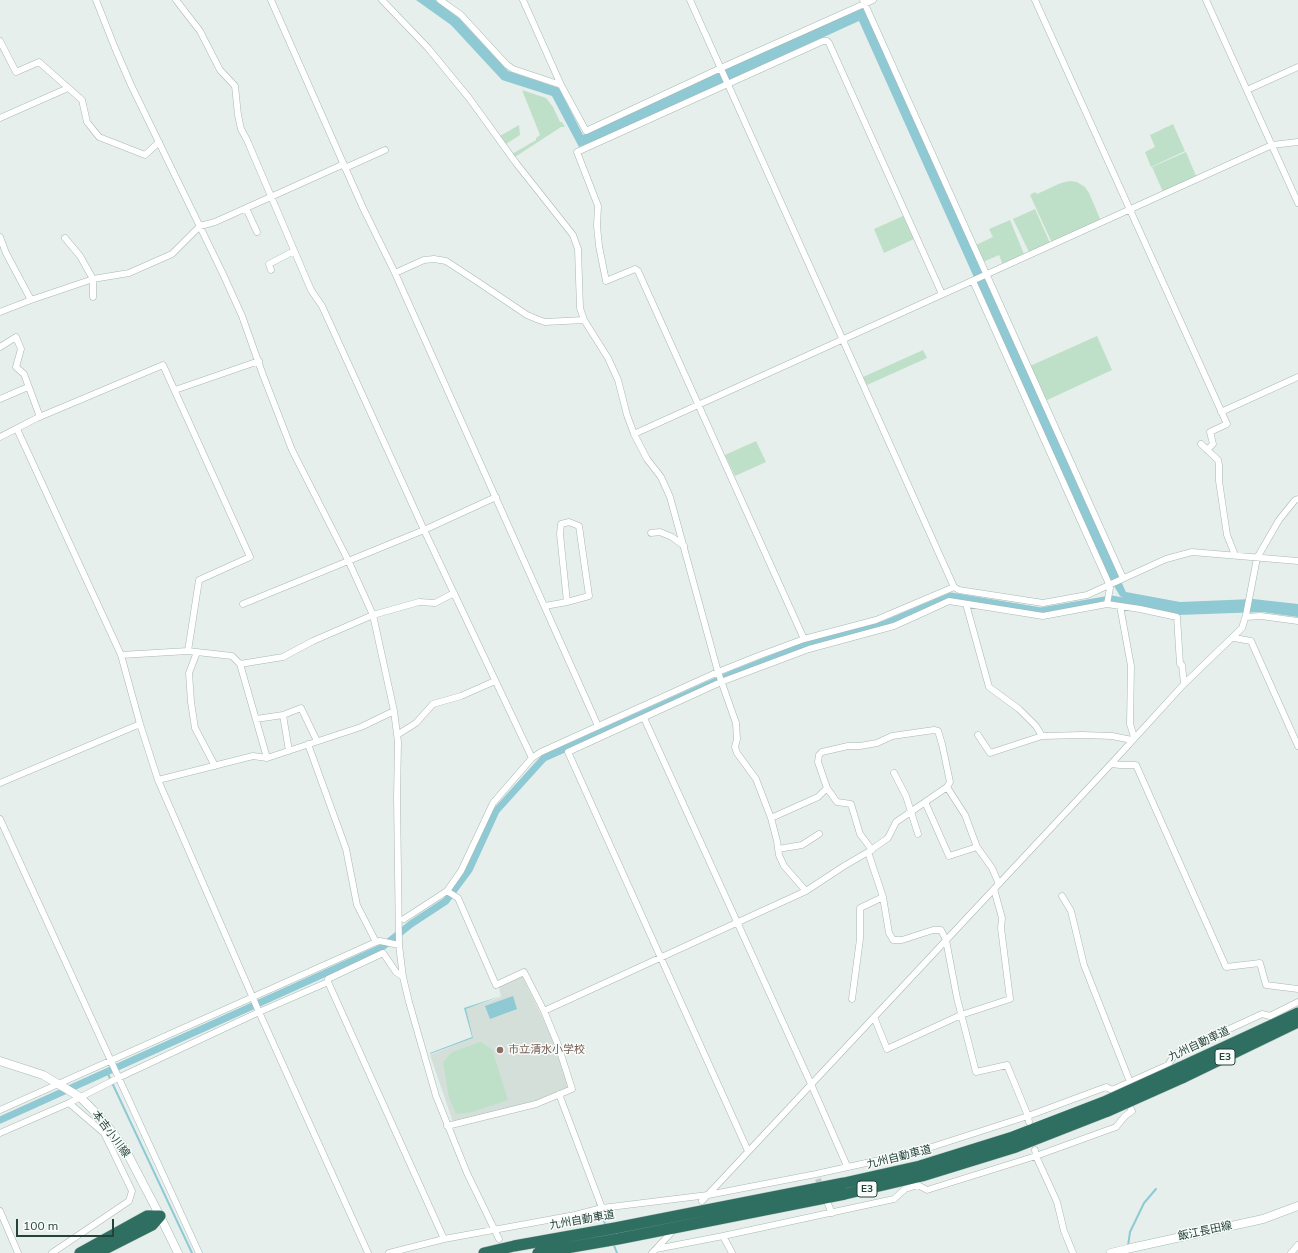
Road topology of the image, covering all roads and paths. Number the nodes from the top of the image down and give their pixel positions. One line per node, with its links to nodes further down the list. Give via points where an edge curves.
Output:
1 (96, 0): 20 (street, via 122,66)
2 (176, 0): 25 (street, via 200,31 220,70 235,86 241,129)
3 (271, 0): 24 (street)
4 (382, 0): 43 (street, via 428,48 460,87 573,235 578,249 580,308)
5 (440, 0): 16 (street, via 461,15 512,69)
6 (523, 0): 16 (street)
7 (690, 0): 14 (street)
8 (873, 0): 11 (street)
9 (1035, 0): 28 (street)
10 (1206, 0): 18 (street)
11 (864, 2): 14 (street); 36 (street)
12 (0, 41): 17 (street, via 16,72 39,62)
13 (1298, 67): 18 (street)
14 (721, 68): 15 (street); 16 (street, via 586,131)
15 (727, 84): 39 (street, via 823,40 829,43); 44 (street); 51 (street, via 577,152 598,206 598,233 606,281 635,269 638,271)
16 (561, 85)
17 (68, 88): 19 (street); 20 (street, via 82,100 87,122 99,137 145,155)
18 (1247, 90): 22 (street)
19 (0, 118)
20 (159, 142): 29 (street)
21 (1298, 142): 22 (street)
22 (1272, 145): 26 (street); 28 (street)
23 (385, 150): 24 (street)
24 (344, 166): 25 (street); 35 (street)
25 (271, 197): 27 (street); 33 (street)
26 (1298, 203)
27 (246, 208): 29 (street); 30 (street)
28 (1130, 211): 36 (street); 52 (street)
29 (200, 226): 37 (street, via 172,254 129,273); 46 (street, via 242,316)
30 (257, 232)
31 (0, 237): 41 (street)
32 (65, 238): 37 (street, via 80,256)
33 (294, 251): 34 (street, via 269,264); 61 (street, via 311,290 322,306)
34 (271, 270)
35 (395, 273): 43 (street, via 424,260 446,261 527,315 546,322); 59 (street)
36 (986, 275): 38 (street); 68 (street)
37 (93, 279): 40 (street); 41 (street)
38 (973, 281): 39 (street); 69 (street)
39 (942, 294): 44 (street)
40 (93, 297)
41 (31, 300): 42 (street)
42 (0, 312)
43 (584, 320): 55 (street, via 608,358 618,380)
44 (843, 340): 51 (street); 70 (street)
45 (0, 347): 48 (street, via 16,337 21,348 16,367 24,374)
46 (259, 361): 49 (street); 66 (street, via 292,450)
47 (1298, 377): 52 (street)
48 (28, 388): 50 (street); 53 (street)
49 (175, 390): 53 (street, via 164,365); 83 (street, via 250,558 200,580)
50 (0, 399)
51 (699, 405): 55 (street); 82 (street)
52 (1221, 412): 58 (street, via 1226,424 1210,432 1213,444)
53 (40, 417): 54 (street)
54 (17, 429): 56 (street); 85 (street)
55 (634, 434): 63 (street, via 661,477 670,497)
56 (0, 437)
57 (1201, 444): 58 (street)
58 (1207, 450): 64 (street, via 1218,460 1218,481 1227,535)
59 (496, 497): 61 (street); 76 (street)
60 (1298, 498): 65 (street, via 1279,520)
61 (424, 530): 66 (street); 71 (street)
62 (651, 533): 63 (street, via 660,532)
63 (684, 546): 87 (street)
64 (1235, 555): 65 (street); 68 (street, via 1192,552 1166,558)
65 (1257, 558): 67 (street); 79 (street)
66 (348, 560): 73 (street); 78 (street)
67 (1298, 561)
68 (1123, 578): 69 (street)
69 (1109, 584): 70 (street, via 1087,595 1043,603 959,590); 75 (street)
70 (954, 587): 82 (street, via 882,618)
71 (454, 593): 78 (street, via 435,603 419,602); 88 (street)
72 (567, 602): 72 (street, via 589,596 579,526 569,522 561,524 560,534); 76 (street)
73 (243, 604)
74 (966, 604): 75 (street, via 1043,616); 89 (street, via 949,601 888,628 809,649); 99 (street, via 989,687 1019,709)
75 (1107, 604): 77 (street)
76 (545, 606): 96 (street)
77 (1120, 606): 90 (street, via 1177,617); 100 (street, via 1131,666 1130,724)
78 (373, 615): 86 (street, via 283,657); 91 (street)
79 (1246, 616): 80 (street); 81 (street, via 1242,628)
80 (1298, 621)
81 (1234, 638): 90 (street); 103 (street, via 1251,641)
82 (804, 639): 87 (street)
83 (188, 651): 84 (street); 85 (street)
84 (197, 652): 86 (street, via 232,656); 108 (street, via 189,673 195,728)
85 (121, 655): 95 (street)
86 (240, 664): 94 (street)
87 (718, 672): 89 (street); 96 (street)
88 (495, 681): 97 (street, via 461,696 433,704 416,723); 106 (street)
89 (722, 682): 93 (street); 116 (street, via 736,723 735,747 756,779)
90 (1184, 684): 100 (street)
91 (394, 711): 97 (street); 101 (street, via 361,727)
92 (283, 715): 94 (street); 101 (street, via 301,708); 104 (street)
93 (644, 718): 130 (street); 134 (street, via 568,752)
94 (256, 719): 105 (street)
95 (140, 724): 110 (street); 111 (street)
96 (598, 726): 106 (street)
97 (397, 735): 133 (street)
98 (978, 735): 99 (street, via 990,753)
99 (1042, 736): 100 (street, via 1083,735)
100 (1133, 739): 107 (street)
101 (317, 741): 102 (street)
102 (308, 744): 104 (street); 132 (street, via 346,849 357,905)
103 (1298, 746)
104 (289, 751): 105 (street)
105 (268, 758): 108 (street, via 252,756)
106 (532, 758): 126 (street, via 493,803 461,871)
107 (1111, 764): 123 (street); 137 (street, via 1136,764 1226,967 1260,963 1266,985)
108 (215, 766): 110 (street)
109 (894, 773): 115 (street, via 902,787)
110 (158, 780): 138 (street)
111 (0, 783)
112 (827, 788): 113 (street, via 818,762 822,752 877,743 892,736 934,730 938,732 950,777); 116 (street, via 818,797); 122 (street, via 837,802 851,804 860,834)
113 (947, 788): 114 (street); 120 (street, via 965,815)
114 (925, 802): 115 (street); 120 (street, via 949,856)
115 (910, 812): 119 (street); 122 (street, via 896,822 888,838)
116 (771, 818): 121 (street)
117 (0, 819): 149 (street)
118 (819, 834): 121 (street, via 802,845)
119 (918, 834)
120 (977, 847): 123 (street, via 992,868)
121 (778, 849): 125 (street, via 784,866)
122 (870, 851): 125 (street); 128 (street)
123 (999, 884): 124 (street)
124 (994, 889): 131 (street); 144 (street, via 1002,918 1010,999)
125 (806, 891): 130 (street)
126 (447, 892): 129 (street); 141 (street, via 458,898 496,985 524,972)
127 (1062, 896): 151 (street, via 1071,911 1084,964)
128 (883, 897): 131 (street, via 889,933 894,940 941,930); 139 (street, via 860,908 860,939)
129 (404, 919)
130 (737, 923): 134 (street); 153 (street)
131 (946, 940): 144 (street); 145 (street)
132 (376, 942): 133 (street, via 380,940); 138 (street)
133 (397, 944): 135 (street)
134 (661, 957): 141 (street); 162 (street)
135 (403, 977): 136 (street, via 396,972 383,953 328,979); 160 (street, via 436,1096)
136 (328, 982): 142 (street); 177 (street)
137 (1298, 989)
138 (254, 997): 142 (street); 149 (street)
139 (852, 999)
140 (1298, 1002): 151 (street, via 1270,1016 1262,1014 1175,1054 1168,1065)
141 (544, 1011): 155 (street, via 572,1089)
142 (260, 1012): 150 (street); 187 (street)
143 (1298, 1013): 147 (highway, 九州自動車道 / E3)
144 (961, 1015): 145 (street, via 888,1049); 159 (street, via 976,1072 1007,1066)
145 (874, 1017): 153 (street)
146 (1298, 1022): 147 (highway, 九州自動車道 / E3)
147 (1267, 1032): 174 (highway, 九州自動車道 / E3, bridge, via 1016,1147 922,1176 845,1194)
148 (0, 1060): 152 (main road, 本吉小川線, via 43,1075)
149 (110, 1062): 150 (street); 152 (street)
150 (118, 1078): 156 (street); 186 (street)
151 (1130, 1082): 154 (street)
152 (59, 1084): 156 (main road, 本吉小川線); 158 (street)
153 (811, 1084): 162 (street); 164 (street)
154 (1121, 1087): 159 (street, via 1112,1090 1106,1086); 163 (street, via 1132,1111 1116,1127)
155 (559, 1094): 160 (street, via 536,1104); 169 (street)
156 (80, 1097): 157 (street); 172 (main road, 本吉小川線, via 125,1149)
157 (69, 1103): 161 (street); 182 (street, via 104,1133 132,1192 129,1201)
158 (0, 1110)
159 (1028, 1119): 164 (street, via 916,1152)
160 (447, 1126): 173 (street)
161 (0, 1133)
162 (748, 1151): 165 (street)
163 (1036, 1153): 171 (street, via 927,1190 918,1185 905,1190 894,1199); 192 (street, via 1057,1202)
164 (847, 1166): 165 (street, via 817,1176)
165 (708, 1195): 166 (street); 169 (street)
166 (702, 1201)
167 (828, 1204): 171 (street)
168 (1298, 1206): 193 (main road, 飯江長田線, via 1263,1219)
169 (602, 1208): 173 (street)
170 (0, 1211): 181 (street)
171 (832, 1213): 176 (street)
172 (160, 1216): 183 (highway, via 147,1216); 184 (highway, via 152,1225); 185 (main road, 本吉小川線)
173 (495, 1230): 177 (street); 178 (street)
174 (617, 1233): 189 (highway, 九州自動車道 / E3, via 578,1234); 190 (highway, 九州自動車道 / E3, via 579,1246)
175 (670, 1234): 180 (street)
176 (723, 1236): 180 (street); 191 (street)
177 (444, 1239): 188 (street)
178 (500, 1239)
179 (1298, 1245): 194 (street)
180 (654, 1251)
181 (18, 1253)
182 (52, 1253)
183 (80, 1253)
184 (97, 1253)
185 (178, 1253)
186 (199, 1253)
187 (368, 1253)
188 (389, 1253)
189 (484, 1253)
190 (538, 1253)
191 (732, 1253)
192 (1072, 1253)
193 (1111, 1253)
194 (1291, 1253)

